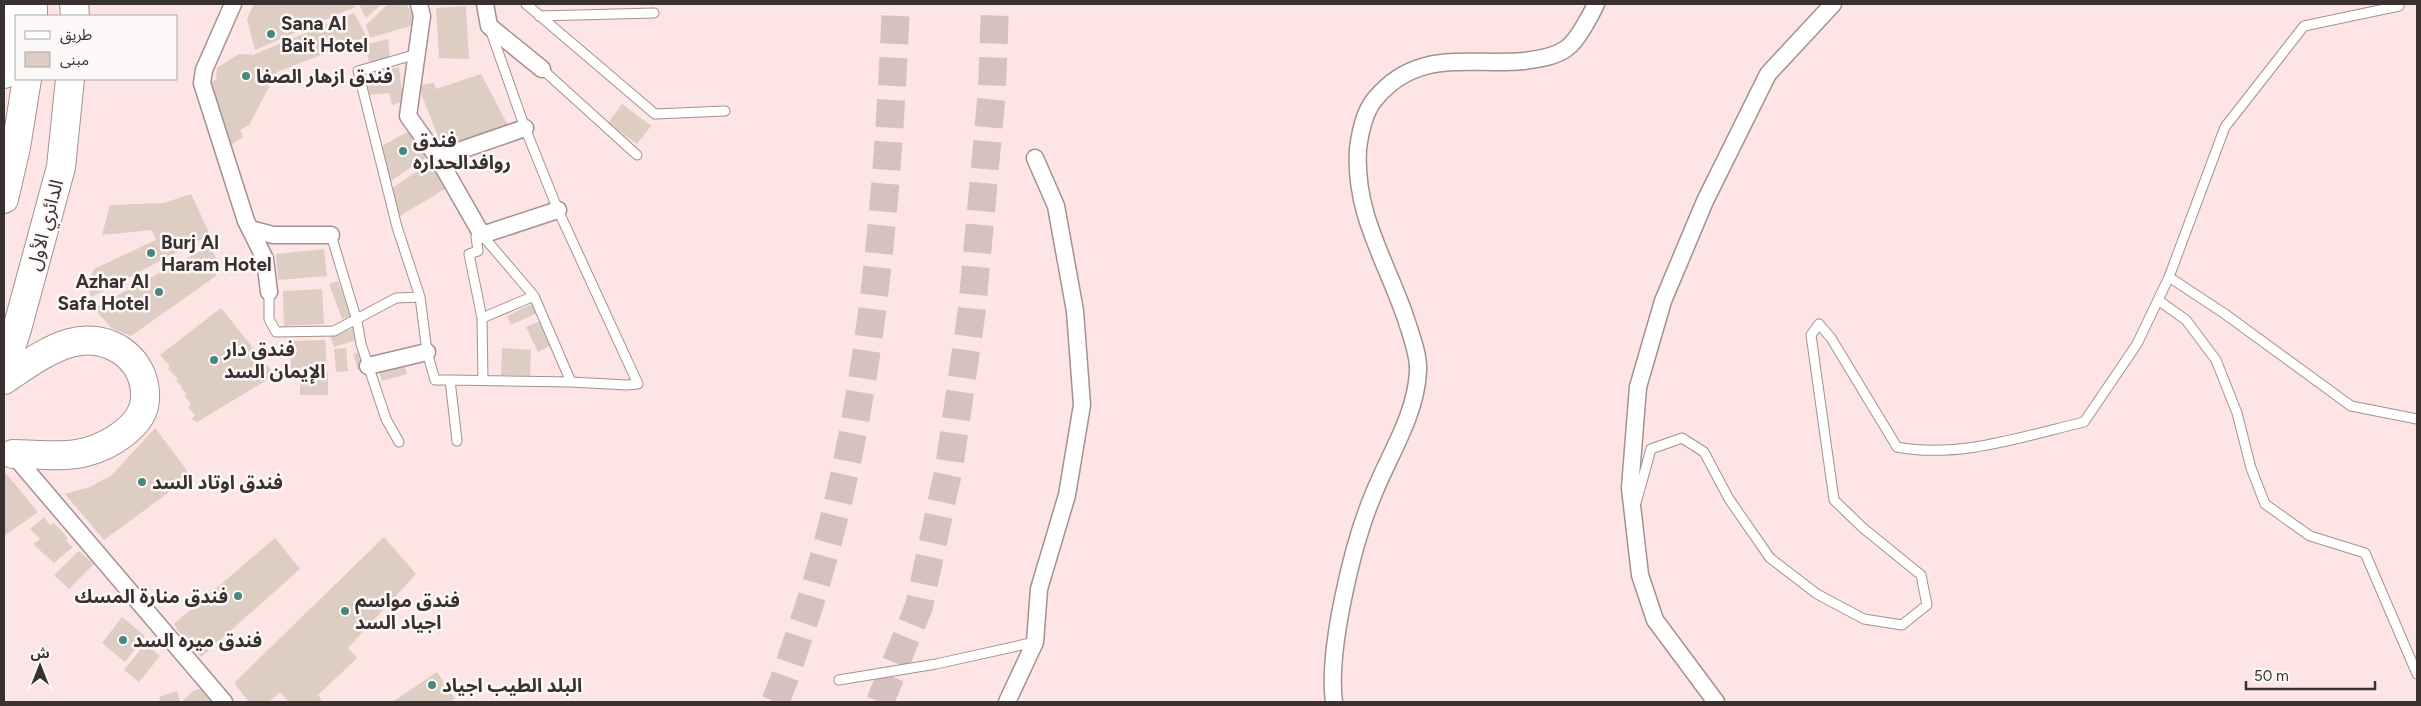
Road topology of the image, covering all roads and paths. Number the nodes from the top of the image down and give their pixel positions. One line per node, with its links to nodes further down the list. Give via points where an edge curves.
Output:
1 (10, 4): 14 (highway)
2 (233, 4): 24 (street, via 204,70 202,83)
3 (420, 4): 12 (street, via 422,16)
4 (485, 4): 11 (street)
5 (526, 4): 10 (lane)
6 (1596, 4): 51 (street, via 1592,15 1567,48 1541,59 1427,64 1396,79 1374,100 1360,132 1357,174 1364,214 1396,290 1418,369 1414,401 1360,533 1334,660)
7 (1833, 4): 45 (street, via 1768,74 1705,200 1664,301 1638,387 1630,488)
8 (2399, 6): 27 (lane, via 2304,26 2224,127)
9 (654, 13): 10 (lane)
10 (539, 16): 17 (lane, via 655,114)
11 (488, 26): 13 (street); 18 (lane)
12 (417, 54): 20 (street, via 408,116); 30 (lane, via 358,71 397,227)
13 (542, 69): 19 (lane)
14 (4, 74)
15 (27, 80): 22 (highway)
16 (70, 80): 36 (highway, الدائري الأول, via 61,167)
17 (725, 111)
18 (525, 128): 20 (street); 23 (lane)
19 (637, 155)
20 (438, 158): 26 (street)
21 (1035, 158): 46 (street, via 1056,206 1076,311 1082,405 1068,496 1039,589)
22 (4, 199)
23 (558, 210): 26 (street); 40 (lane, via 638,384)
24 (250, 229): 25 (street, via 273,235); 28 (street, via 265,259)
25 (331, 235): 33 (lane)
26 (482, 235): 29 (lane); 32 (lane, via 476,237 478,251 468,254)
27 (2169, 277): 31 (lane); 41 (lane, via 2351,406)
28 (269, 292): 33 (lane, via 270,319 276,332 334,331)
29 (534, 296): 32 (lane); 40 (lane)
30 (420, 297): 33 (lane, via 396,298); 34 (lane)
31 (2158, 300): 45 (lane, via 2137,344 2084,422 1974,447 1921,452 1897,447 1831,338 1819,324 1811,335 1834,500 1862,528 1921,575 1927,605 1902,625 1864,619 1817,594 1770,558 1729,499 1704,452 1682,438 1651,449); 47 (lane, via 2186,320 2216,360 2237,412 2251,468 2265,504 2310,536 2365,553)
32 (482, 318): 39 (lane)
33 (357, 320): 35 (lane)
34 (427, 352): 35 (street); 38 (lane, via 435,380)
35 (368, 366): 43 (lane, via 386,418)
36 (4, 368)
37 (4, 380): 44 (highway, via 41,355 71,342 92,340 108,342 127,352 144,383 145,400 140,414 130,428 105,445 85,452)
38 (450, 380): 39 (lane); 42 (lane)
39 (483, 380): 40 (lane)
40 (571, 382)
41 (2417, 419)
42 (457, 441)
43 (399, 442)
44 (9, 450): 49 (street)
45 (1633, 513): 52 (street, via 1640,575 1655,620)
46 (1035, 642): 48 (lane, via 936,664); 50 (street)
47 (2417, 674)
48 (839, 680)
49 (224, 702)
50 (1007, 702)
51 (1334, 702)
52 (1716, 702)

